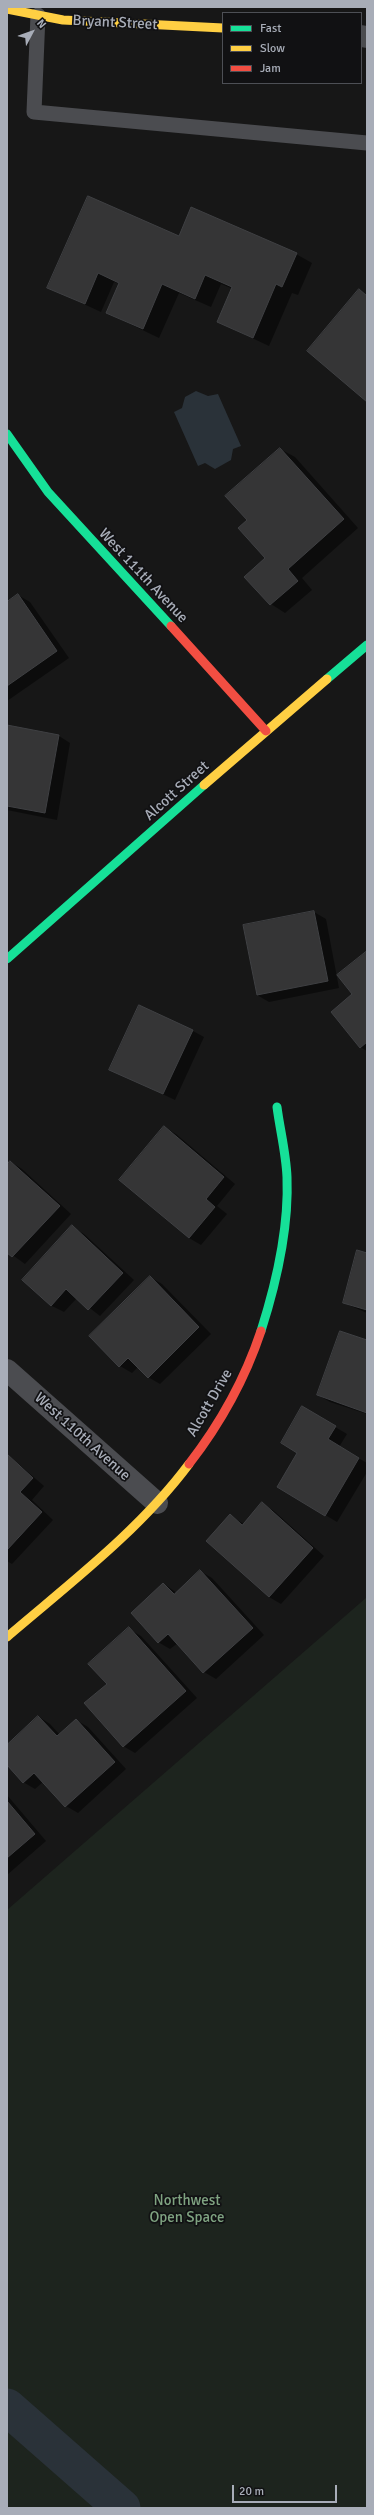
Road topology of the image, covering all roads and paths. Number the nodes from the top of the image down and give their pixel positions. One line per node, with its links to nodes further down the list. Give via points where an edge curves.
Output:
1 (7, 10): 2 (street, Bryant Street)
2 (38, 15): 3 (street, Bryant Street, via 63,20); 4 (lane, via 34,112)
3 (222, 28)
4 (367, 143)
5 (7, 434): 7 (street, West 111th Avenue, via 48,492)
6 (367, 645): 7 (street, Alcott Street)
7 (266, 731): 8 (street, Alcott Street)
8 (7, 960)
9 (277, 1107): 11 (street, Alcott Drive, via 287,1177 278,1271 266,1321 236,1390 202,1446)
10 (7, 1370): 11 (street, West 110th Avenue)
11 (157, 1503): 12 (street, Alcott Drive, via 108,1550)
12 (7, 1638)

